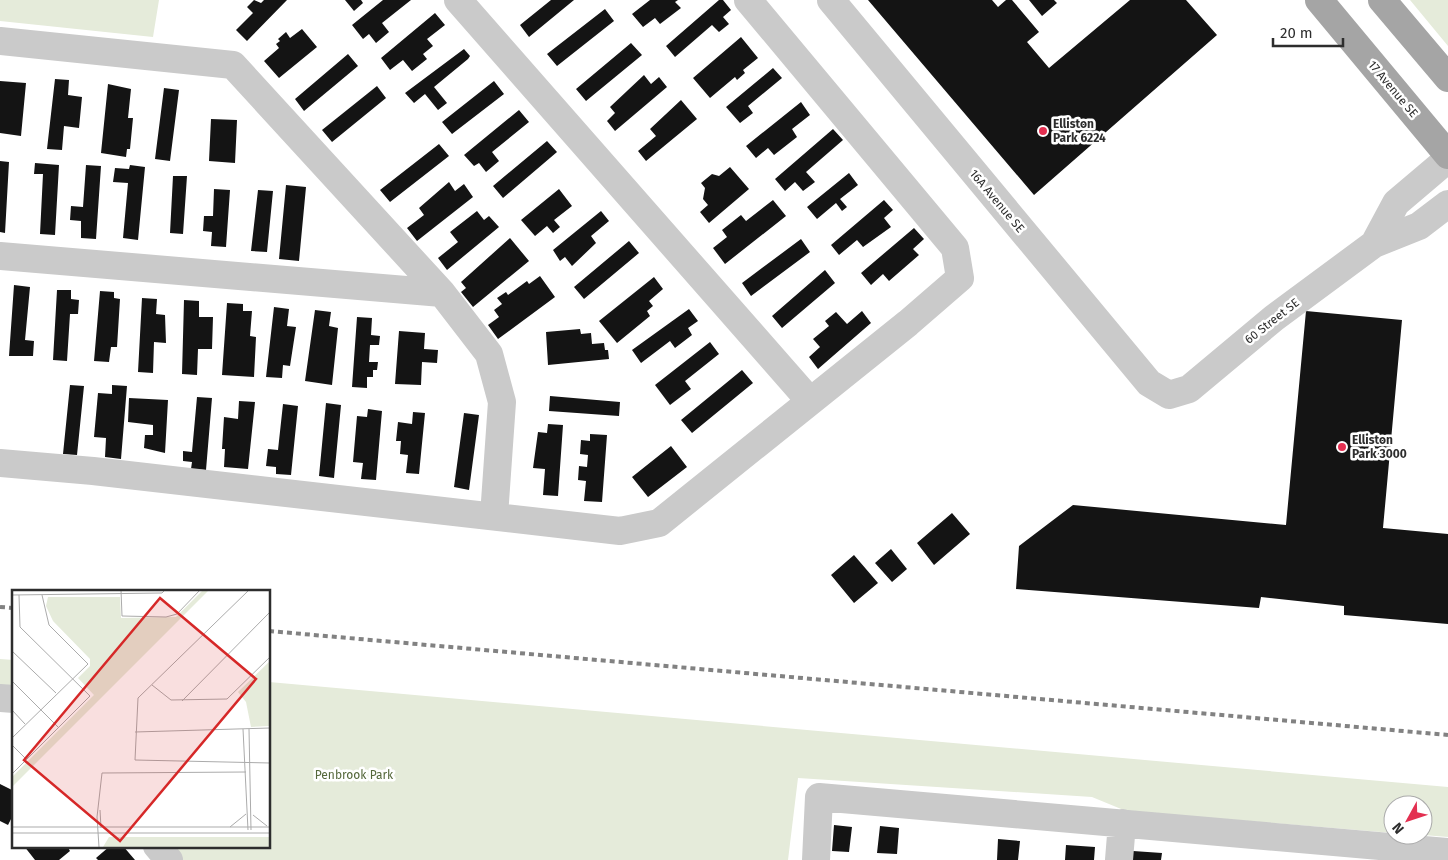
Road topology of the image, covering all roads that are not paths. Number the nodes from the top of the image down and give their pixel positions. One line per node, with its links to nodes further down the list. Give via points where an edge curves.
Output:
1 (458, 0): 14 (street)
2 (748, 0): 14 (street, via 955,248 960,278)
3 (831, 0): 13 (street, 16A Avenue SE, via 1149,383)
4 (1319, 0): 8 (main road, 17 Avenue SE)
5 (1382, 0): 7 (main road)
6 (0, 41): 12 (street, via 233,65)
7 (1448, 78)
8 (1448, 157): 10 (street, 60 Street SE, via 1396,203)
9 (1448, 204): 10 (street, 60 Street SE, via 1419,226)
10 (1374, 244): 13 (street, 60 Street SE, via 1274,318 1190,389)
11 (0, 256): 12 (street)
12 (442, 293): 16 (street, via 489,354 502,402)
13 (1169, 395)
14 (810, 401): 16 (street, via 659,523 620,531)
15 (0, 463): 16 (street)
16 (494, 516)
17 (1122, 823): 19 (street); 21 (street, via 819,796); 22 (street)
18 (159, 848): 20 (street)
19 (1435, 854)
20 (168, 860)
21 (816, 860)
22 (1119, 860)

